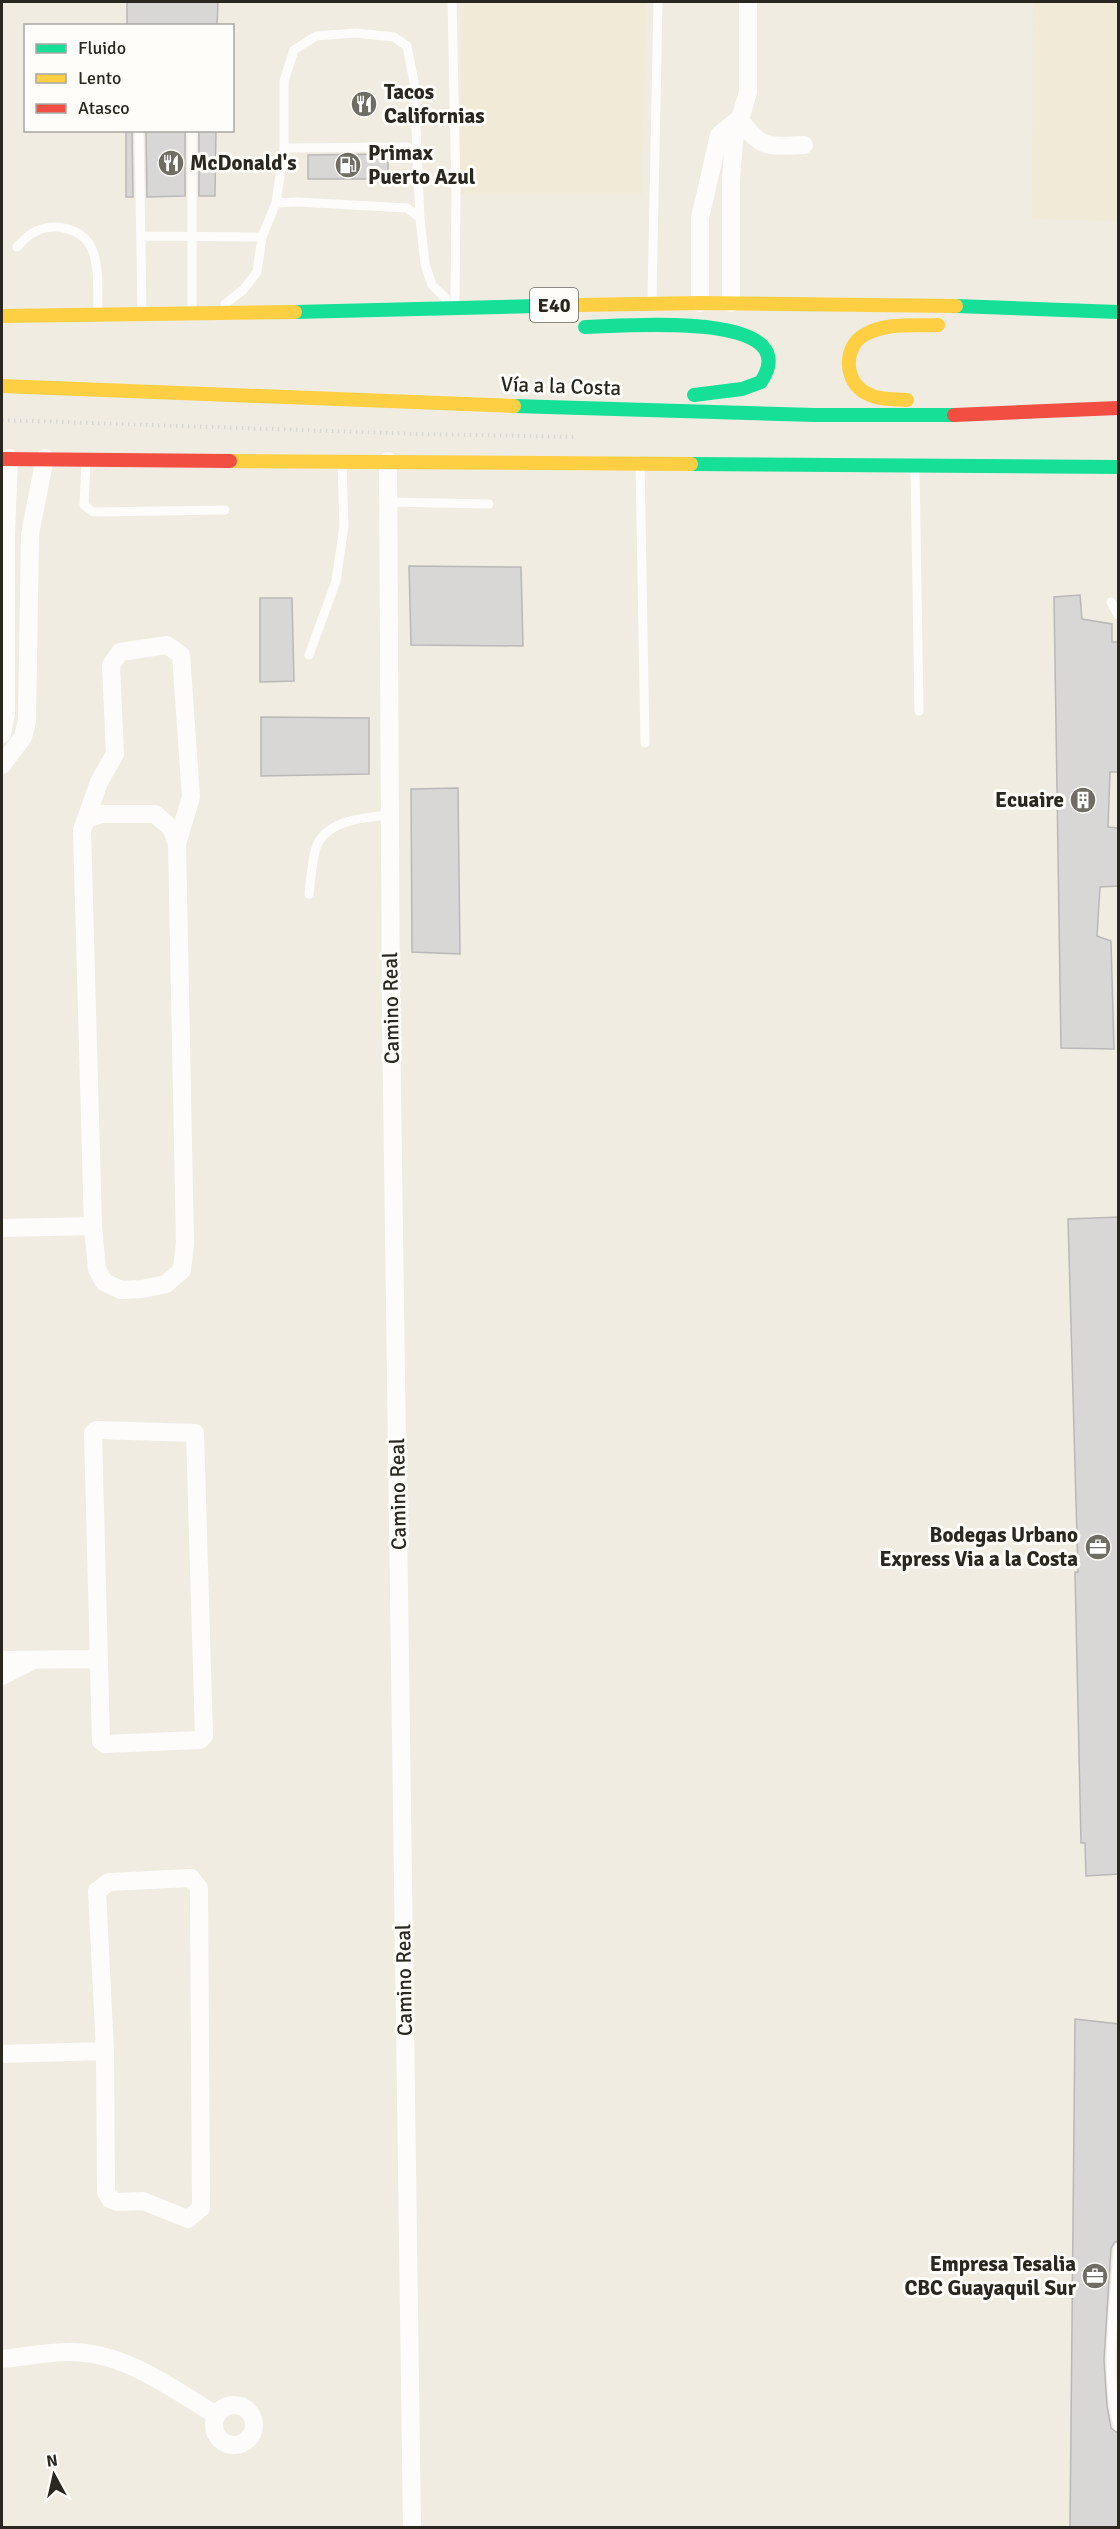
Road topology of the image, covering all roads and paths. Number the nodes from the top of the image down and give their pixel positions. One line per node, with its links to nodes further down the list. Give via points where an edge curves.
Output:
1 (452, 2): 21 (lane)
2 (657, 2): 18 (lane)
3 (748, 2): 4 (street, via 748,92)
4 (739, 119): 7 (street, via 759,142 768,146); 12 (street, via 719,135); 13 (street)
5 (139, 132): 14 (lane)
6 (192, 132): 15 (lane)
7 (804, 145)
8 (284, 148): 9 (lane, via 407,147); 9 (lane, via 284,81 294,50 316,36 356,33 394,37 407,46 414,82); 10 (lane)
9 (417, 154): 11 (lane)
10 (276, 203): 11 (lane, via 407,208); 16 (lane)
11 (420, 218): 21 (lane, via 425,264 432,285)
12 (699, 228): 13 (street); 19 (street)
13 (729, 228): 20 (street)
14 (142, 236): 15 (lane); 23 (lane)
15 (191, 236): 16 (lane); 24 (lane)
16 (262, 237): 25 (lane, via 257,272 243,290)
17 (17, 247): 27 (lane, via 45,228 56,227 81,235 92,248 97,266)
18 (652, 303): 19 (main road, E40); 21 (main road, E40)
19 (700, 303): 20 (main road, E40)
20 (731, 303): 22 (main road, E40, via 909,304)
21 (455, 306): 25 (main road, E40)
22 (1113, 312): 28 (main road)
23 (142, 315): 24 (main road, E40); 27 (main road, E40)
24 (192, 315): 25 (main road, E40)
25 (211, 315): 29 (main road)
26 (2, 316): 27 (main road, E40)
27 (98, 316)
28 (1017, 322)
29 (359, 325)
30 (950, 325): 35 (main road, via 896,327 861,337 849,356 854,384 861,391 884,399)
31 (566, 327): 34 (main road, via 719,328 757,340 768,359 761,382 742,389)
32 (2, 386): 34 (main road, Vía a la Costa)
33 (1118, 408): 35 (main road, Vía a la Costa)
34 (582, 409): 35 (main road, Vía a la Costa, via 815,415)
35 (1063, 410)
36 (4, 458): 37 (main road); 51 (street, via 6,714)
37 (45, 458): 38 (main road); 53 (street, via 30,534 27,721 23,738)
38 (87, 459): 40 (main road); 46 (lane, via 84,505 93,512)
39 (388, 461): 40 (main road); 41 (main road); 44 (street, Camino Real)
40 (342, 462): 49 (lane, via 344,526 336,581)
41 (640, 463): 42 (main road); 52 (lane)
42 (915, 466): 43 (main road); 50 (lane)
43 (1119, 467)
44 (388, 502): 45 (lane); 54 (street, Camino Real)
45 (489, 504)
46 (225, 510)
47 (1112, 603): 48 (lane)
48 (1119, 615)
49 (309, 655)
50 (919, 711)
51 (2, 734)
52 (645, 743)
53 (2, 765)
54 (390, 815): 57 (lane, via 366,817 330,829 317,844); 72 (street, Camino Real)
55 (86, 819): 56 (street, via 102,814 155,813 171,828); 56 (street, via 99,782 115,754 111,665 120,652 167,645 181,655 191,797); 58 (street, via 82,838)
56 (177, 843): 58 (street, via 185,1243 182,1270 166,1284 142,1289 121,1290 104,1282 97,1269)
57 (309, 894)
58 (93, 1226): 59 (street)
59 (6, 1229)
60 (99, 1659): 60 (street, via 101,1741 105,1744 200,1740 204,1736 195,1433 93,1433); 62 (street)
61 (2, 1660): 62 (street)
62 (34, 1660): 63 (street)
63 (2, 1676)
64 (2, 2040): 66 (street)
65 (105, 2051): 65 (street, via 106,2192 117,2202 143,2201 188,2220 201,2208 199,1888 191,1878 109,1882 97,1891); 66 (street)
66 (29, 2053): 67 (street)
67 (2, 2054)
68 (1119, 2248): 71 (lane, via 1112,2356)
69 (2, 2360): 70 (street, via 70,2352 115,2358)
70 (216, 2415)
71 (1119, 2427)
72 (412, 2528)

